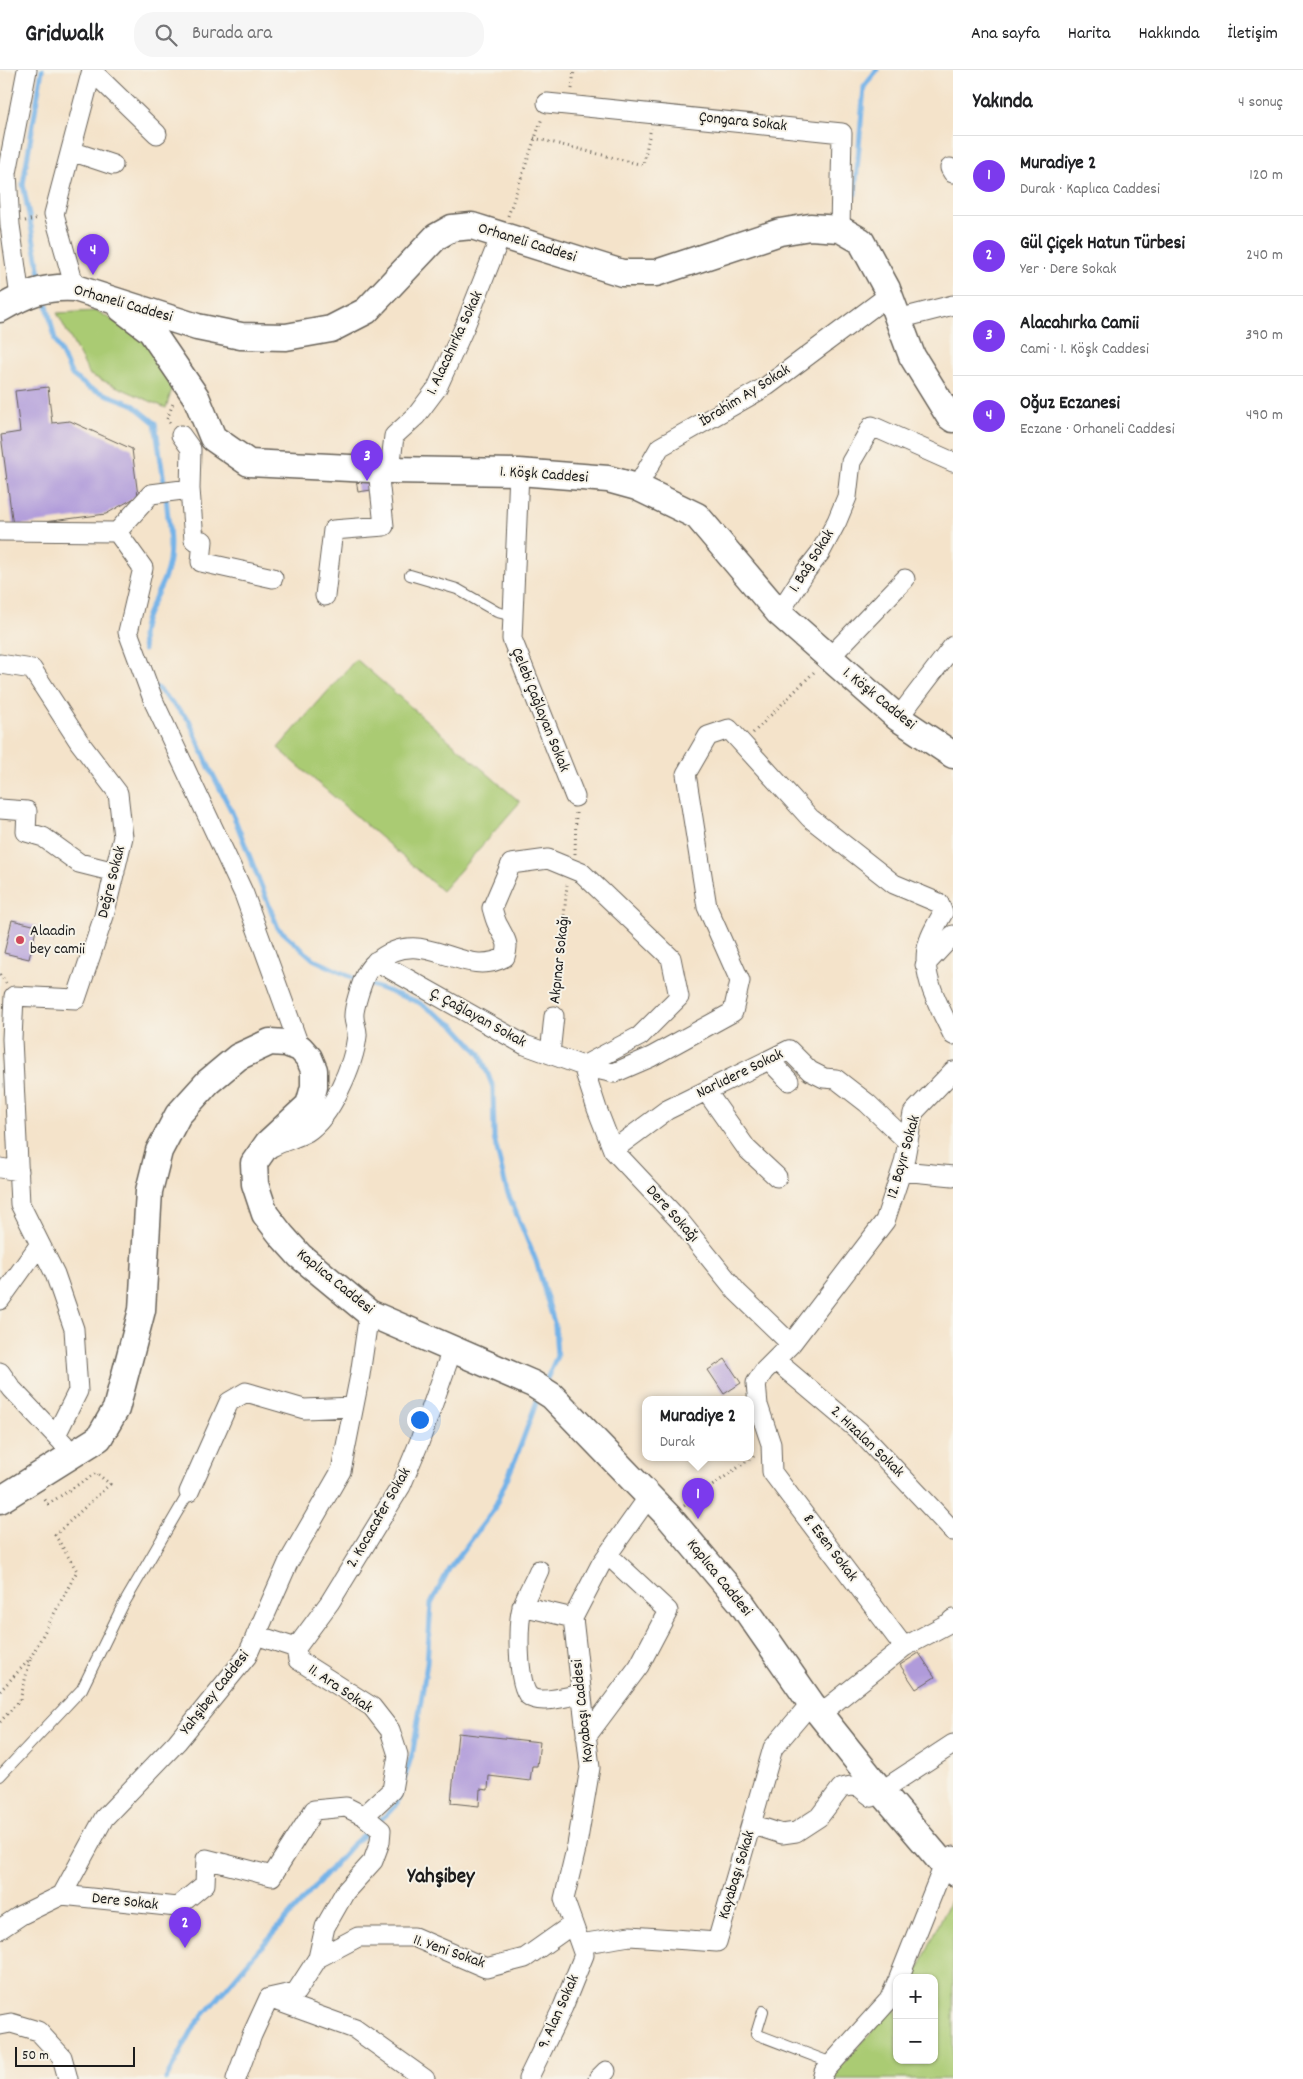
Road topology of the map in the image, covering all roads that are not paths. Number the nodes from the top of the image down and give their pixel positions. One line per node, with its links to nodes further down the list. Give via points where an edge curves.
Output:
1 (27, 70): 11 (street, via 7,173)
2 (96, 75): 4 (street); 5 (street)
3 (547, 103): 7 (street, Çongara Sokak, via 842,133)
4 (156, 134)
5 (70, 150): 6 (street); 9 (street, via 54,214)
6 (113, 165)
7 (840, 229): 8 (main road, Orhaneli Caddesi, via 810,226 780,232 656,273 622,273); 13 (main road, Orhaneli Caddesi, via 861,242)
8 (501, 235): 10 (main road, Orhaneli Caddesi, via 472,226 452,228 436,237 366,311 331,329 286,337 241,336 197,327); 17 (street, 1. Alacahırka Sokak, via 437,388 416,416 394,436)
9 (64, 287): 10 (main road, Orhaneli Caddesi); 11 (main road, Orhaneli Caddesi)
10 (112, 301): 17 (main road, 1. Köşk Caddesi, via 151,331 196,397 213,438 249,463)
11 (10, 303)
12 (953, 305): 13 (street)
13 (893, 307): 14 (main road, Orhaneli Caddesi, via 912,356); 19 (street, İbrahim Ay Sokak, via 767,386 660,447)
14 (953, 419)
15 (181, 435): 20 (street, via 191,450)
16 (953, 462): 27 (street, 1. Bağ Sokak, via 872,426 851,462 848,497 837,521 820,553)
17 (384, 469): 18 (main road, 1. Köşk Caddesi); 26 (street, 1. Alacahırka Sokak, via 384,526 333,530)
18 (519, 472): 19 (main road, 1. Köşk Caddesi, via 608,479); 28 (street, Çelebi Çağlayan Sokak)
19 (637, 487): 27 (main road, 1. Köşk Caddesi, via 697,516)
20 (186, 490): 22 (street, via 151,494); 24 (street, via 194,540 203,541 201,562)
21 (0, 531): 22 (street)
22 (118, 532): 42 (street, via 142,568 128,632 154,702 244,894)
23 (410, 575): 28 (lane, via 456,589 496,612)
24 (273, 578)
25 (905, 579): 30 (street)
26 (325, 596)
27 (779, 613): 30 (main road, 1. Köşk Caddesi)
28 (513, 616): 34 (street, Çelebi Çağlayan Sokak, via 512,639)
29 (953, 646): 32 (street)
30 (829, 658): 32 (main road, 1. Köşk Caddesi)
31 (0, 664): 36 (street, Değre Sokak, via 32,669 80,743 118,793 123,837)
32 (898, 718): 33 (main road, 1. Köşk Caddesi)
33 (953, 755)
34 (575, 797)
35 (0, 809): 36 (street, via 27,811 26,832 44,837 79,863)
36 (114, 872): 45 (street, Değre Sokak, via 104,916 76,999 14,996)
37 (953, 935): 38 (street)
38 (925, 965): 41 (street); 46 (street, Ç. Çağlayan Sokak, via 928,941 943,913 939,903 894,884 810,818 729,730 708,736 686,774 707,907 740,980 733,1012 651,1057 614,1073)
39 (368, 973): 43 (street, Ç. Çağlayan Sokak); 46 (street, via 402,948 416,946 478,963 494,963 505,956 508,947 492,908 511,864 548,859 570,864 671,958 679,997 640,1036); 52 (street, via 353,1015 356,1042 342,1085 329,1110 307,1132)
40 (554, 1016): 43 (street, Akpınar Sokağı)
41 (953, 1035)
42 (300, 1048): 52 (main road, Kaplıca Caddesi, via 314,1070 309,1105); 67 (main road, via 270,1042 238,1057 208,1082 178,1115 159,1151 148,1191 142,1310 116,1410 99,1438)
43 (550, 1054): 46 (street, Ç. Çağlayan Sokak)
44 (769, 1060): 48 (street); 49 (street, Narlıdere Sokak); 50 (street, Narlıdere Sokak, via 789,1050 810,1072 836,1079 844,1085)
45 (7, 1066): 54 (street)
46 (583, 1066): 51 (street, Dere Sokağı)
47 (953, 1071): 50 (street, 12. Bayır Sokak, via 913,1114)
48 (789, 1081)
49 (706, 1091): 51 (street, Narlıdere Sokak, via 667,1110); 57 (street, via 747,1149)
50 (908, 1142): 55 (street, 12. Bayır Sokak)
51 (613, 1150): 61 (street, Dere Sokağı, via 679,1220 737,1292)
52 (261, 1152): 60 (main road, Kaplıca Caddesi, via 254,1163 254,1184 265,1214 300,1256)
53 (0, 1168): 54 (street)
54 (19, 1171): 58 (street, via 20,1204)
55 (902, 1171): 56 (street); 61 (street, 12. Bayır Sokak, via 885,1221)
56 (953, 1176)
57 (777, 1177)
58 (40, 1244): 59 (street); 66 (street, via 55,1274 74,1329 78,1391)
59 (0, 1300)
60 (369, 1313): 62 (main road, Kaplıca Caddesi); 65 (street, Yahşibey Caddesi)
61 (791, 1344): 63 (street, 12. Bayır Sokak)
62 (452, 1350): 69 (main road, Kaplıca Caddesi, via 532,1384 552,1396); 79 (street, 2. Kocacafer Sokak, via 401,1486 330,1602)
63 (775, 1360): 71 (street, 2. Hızalan Sokak, via 859,1431); 78 (street, 8. Esen Sokak, via 756,1383 758,1405 771,1444 772,1472)
64 (0, 1372): 66 (street)
65 (354, 1407): 68 (street, via 304,1409 246,1392 230,1402); 77 (street, Yahşibey Caddesi, via 341,1471 288,1563)
66 (56, 1435): 67 (street)
67 (74, 1455): 70 (main road)
68 (189, 1492): 84 (lane, via 122,1607 82,1689)
69 (650, 1496): 72 (street); 81 (main road, Kaplıca Caddesi, via 740,1601)
70 (0, 1500)
71 (953, 1531)
72 (608, 1555): 75 (street, via 600,1564); 82 (street, via 668,1611 639,1666)
73 (540, 1570): 74 (street)
74 (522, 1606): 75 (street); 80 (street, via 521,1672 529,1696 541,1701)
75 (573, 1618): 80 (street, Kayabaşı Caddesi)
76 (953, 1619): 78 (street)
77 (256, 1635): 79 (street, 11. Ara Sokak); 89 (street, Yahşibey Caddesi, via 248,1656 177,1742 104,1818)
78 (904, 1647): 81 (street)
79 (296, 1648): 86 (street, 11. Ara Sokak, via 298,1660 372,1707 390,1730 398,1755 392,1790)
80 (581, 1694): 82 (street, Kayabaşı Caddesi)
81 (815, 1708): 85 (main road, Kaplıca Caddesi); 87 (street, via 773,1748)
82 (586, 1737): 90 (street, Kayabaşı Caddesi, via 590,1768 564,1899)
83 (953, 1744): 85 (street)
84 (0, 1776)
85 (882, 1792): 87 (street, Kayabaşı Sokak, via 872,1797 859,1788 841,1788 819,1817 796,1832 782,1834); 88 (main road, Kaplıca Caddesi)
86 (364, 1816): 89 (street, Dere Sokak, via 346,1807 314,1810 272,1876 206,1859 205,1884 176,1907); 93 (street, Dere Sokak, via 381,1830 380,1842 373,1861 345,1892 325,1927)
87 (751, 1824): 92 (street, Kayabaşı Sokak, via 717,1942 630,1936)
88 (950, 1864): 94 (street)
89 (62, 1895): 91 (street)
90 (573, 1924): 92 (street, Kayabaşı Caddesi); 93 (street, 11. Yeni Sokak, via 525,1958 486,1968 414,1938 358,1937)
91 (0, 1929)
92 (580, 1944): 103 (street, 9. Alan Sokak, via 584,1955)
93 (318, 1958): 96 (street, via 296,1992)
94 (901, 1974)
95 (893, 1991): 99 (street, via 889,2000)
96 (269, 1998): 101 (street); 102 (street, via 355,2029)
97 (763, 2010): 99 (lane, via 756,2034)
98 (0, 2025): 100 (street, via 11,2023 38,2031 62,2058)
99 (827, 2071)
100 (68, 2079)
101 (236, 2079)
102 (425, 2079)
103 (528, 2079)

